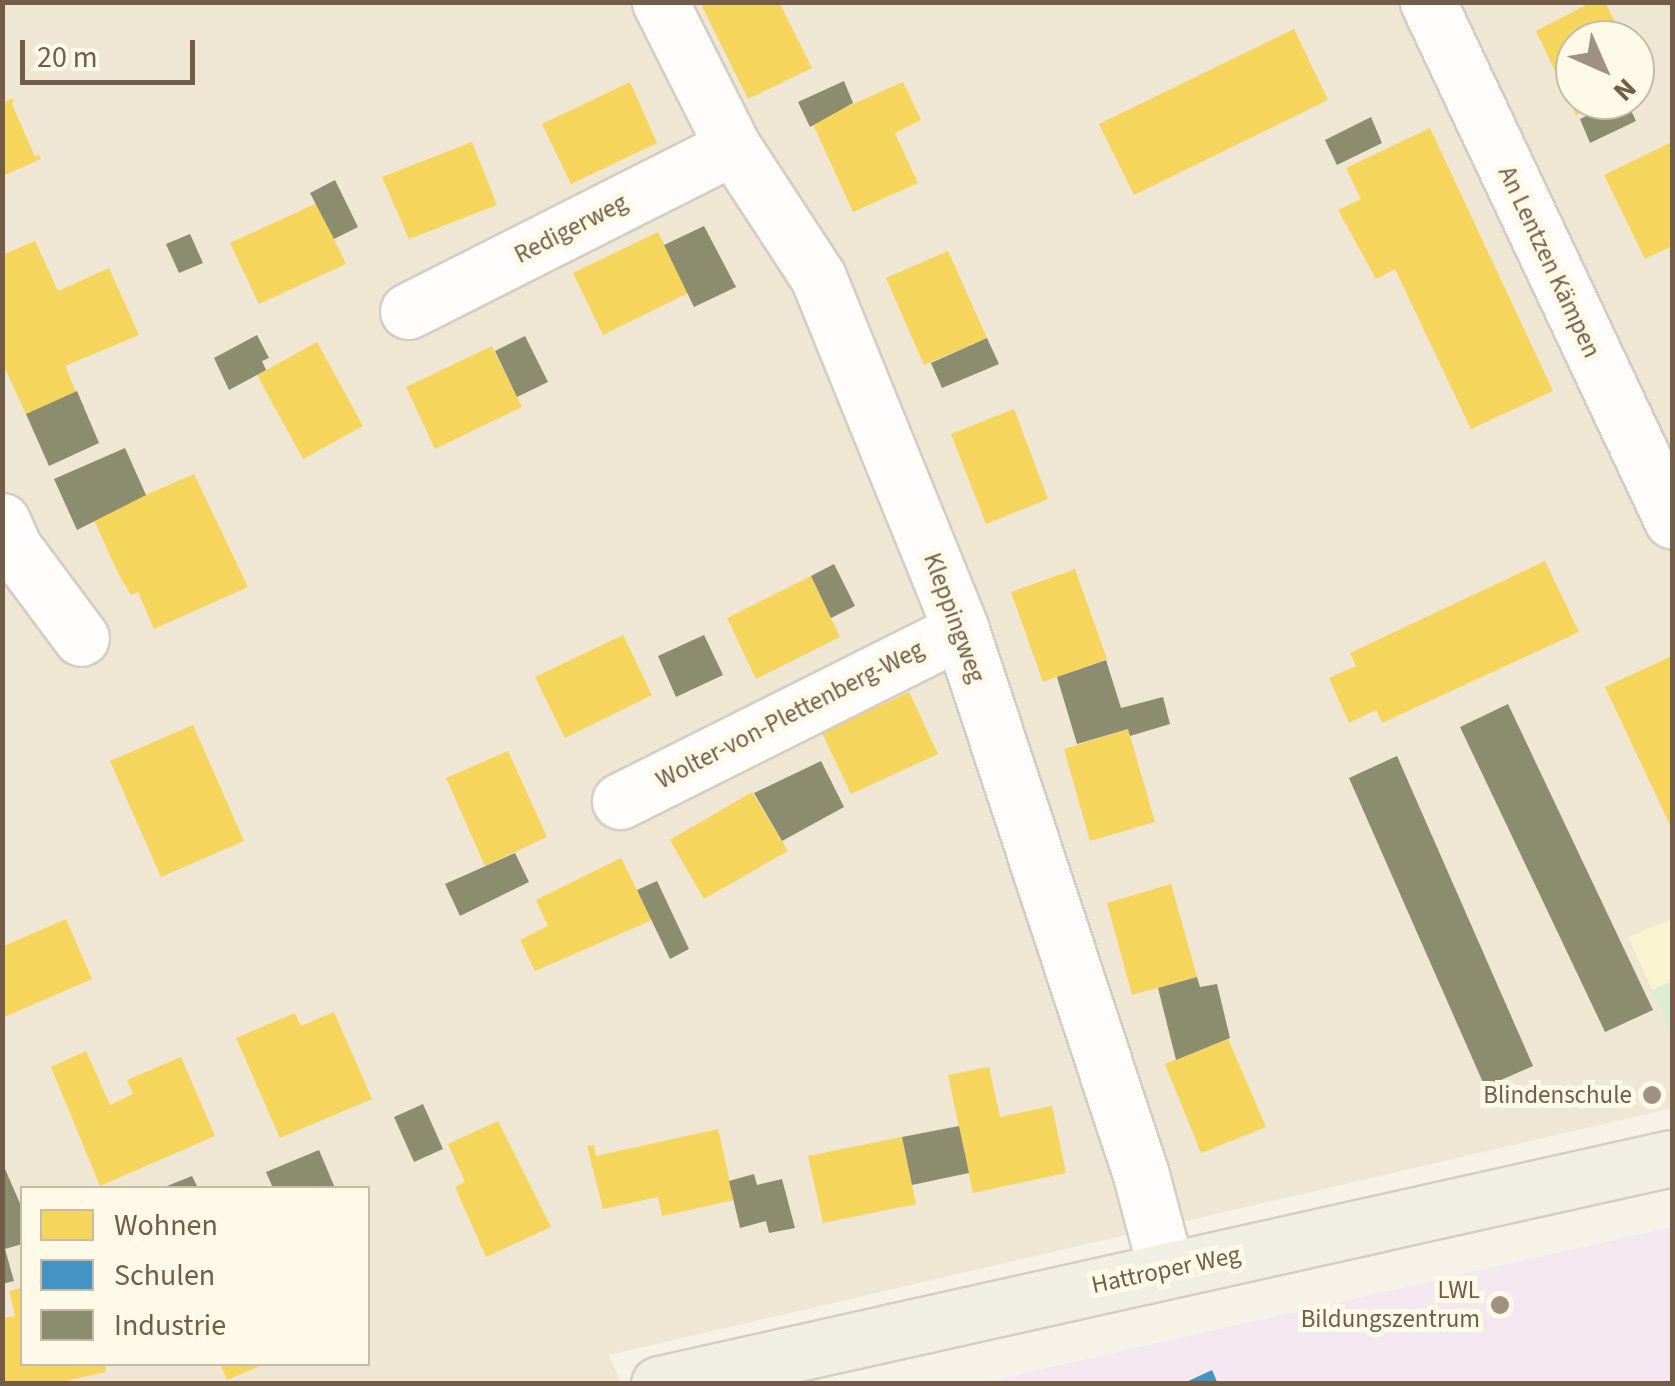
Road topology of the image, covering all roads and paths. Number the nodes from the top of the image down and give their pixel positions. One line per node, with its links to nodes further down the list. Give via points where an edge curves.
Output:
1 (660, 2): 3 (street, Kleppingweg)
2 (1428, 2): 5 (street, An Lentzen Kämpen)
3 (733, 146): 4 (street, Redigerweg); 7 (street, Kleppingweg, via 818,277)
4 (408, 311)
5 (1672, 520)
6 (2, 521): 8 (street, via 14,548)
7 (961, 630): 9 (street, Wolter-von-Plettenberg-Weg); 11 (street, Kleppingweg)
8 (82, 638)
9 (620, 801)
10 (1672, 1158): 11 (main road, Hattroper Weg)
11 (1166, 1269): 12 (main road, Hattroper Weg)
12 (660, 1384)

